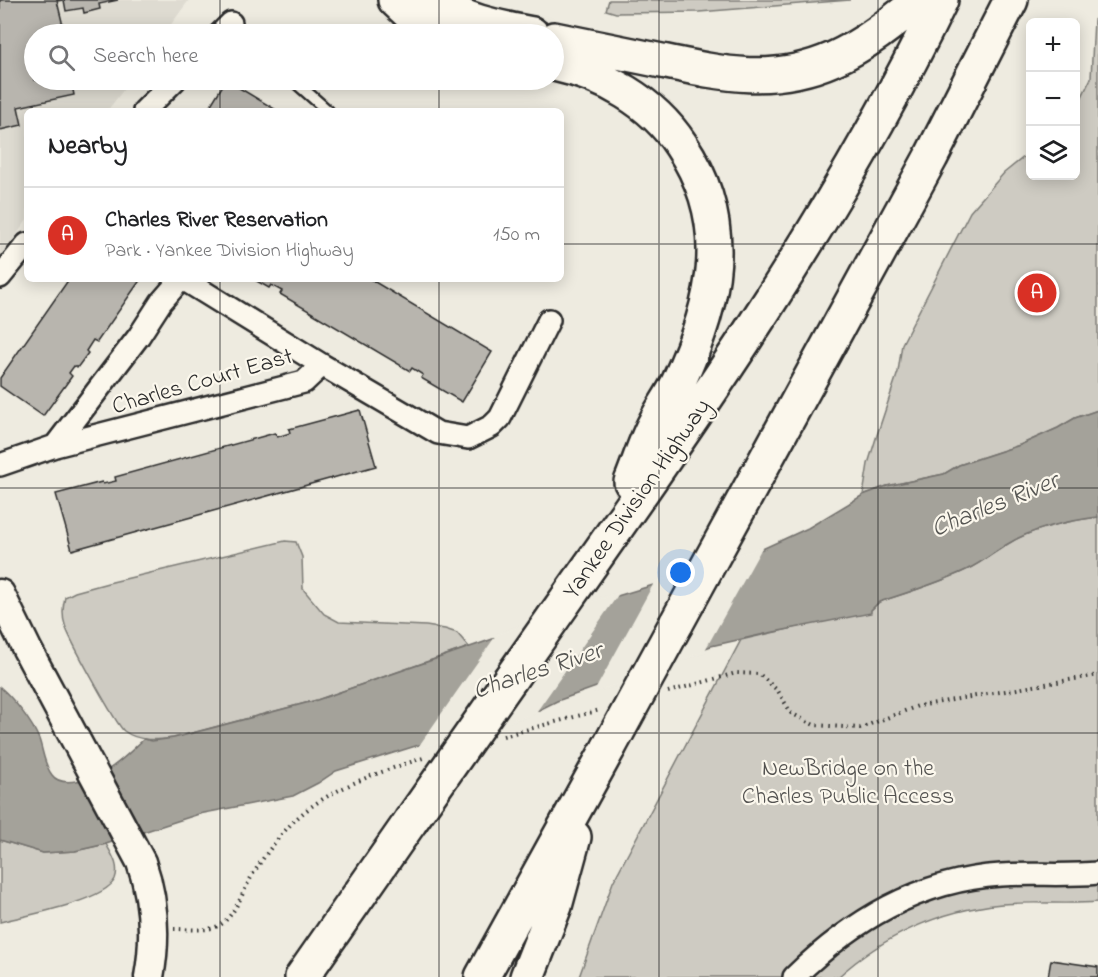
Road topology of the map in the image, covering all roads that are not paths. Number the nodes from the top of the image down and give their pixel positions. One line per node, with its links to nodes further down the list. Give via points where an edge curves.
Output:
1 (394, 0): 6 (highway)
2 (433, 0): 7 (highway, via 453,13)
3 (920, 0): 8 (highway, via 850,51 812,68 774,75 718,73)
4 (940, 0): 22 (highway, Yankee Division Highway, via 886,106 810,240)
5 (1011, 0): 24 (highway, bridge, via 931,157)
6 (426, 24)
7 (484, 24)
8 (564, 41)
9 (564, 66): 22 (highway, via 612,84 666,126 699,177 715,236 712,283 697,338 677,385 654,424)
10 (165, 90): 12 (street)
11 (304, 90): 13 (lane)
12 (147, 108)
13 (325, 108)
14 (24, 248): 15 (street)
15 (0, 277)
16 (179, 282): 20 (street)
17 (187, 282): 19 (street)
18 (549, 320): 19 (street, Charles Court East, via 500,418 468,438 438,433)
19 (321, 365): 20 (street, Charles Court East, via 304,382)
20 (55, 446): 21 (street, Charles Court East)
21 (0, 465)
22 (608, 540): 27 (highway, Yankee Division Highway, bridge)
23 (0, 594): 26 (main road, via 137,852 148,884 152,913)
24 (589, 783): 28 (highway); 29 (highway, via 555,906)
25 (1098, 873): 30 (street, via 998,875 922,892 849,930)
26 (149, 977)
27 (302, 977)
28 (482, 977)
29 (527, 977)
30 (794, 977)

